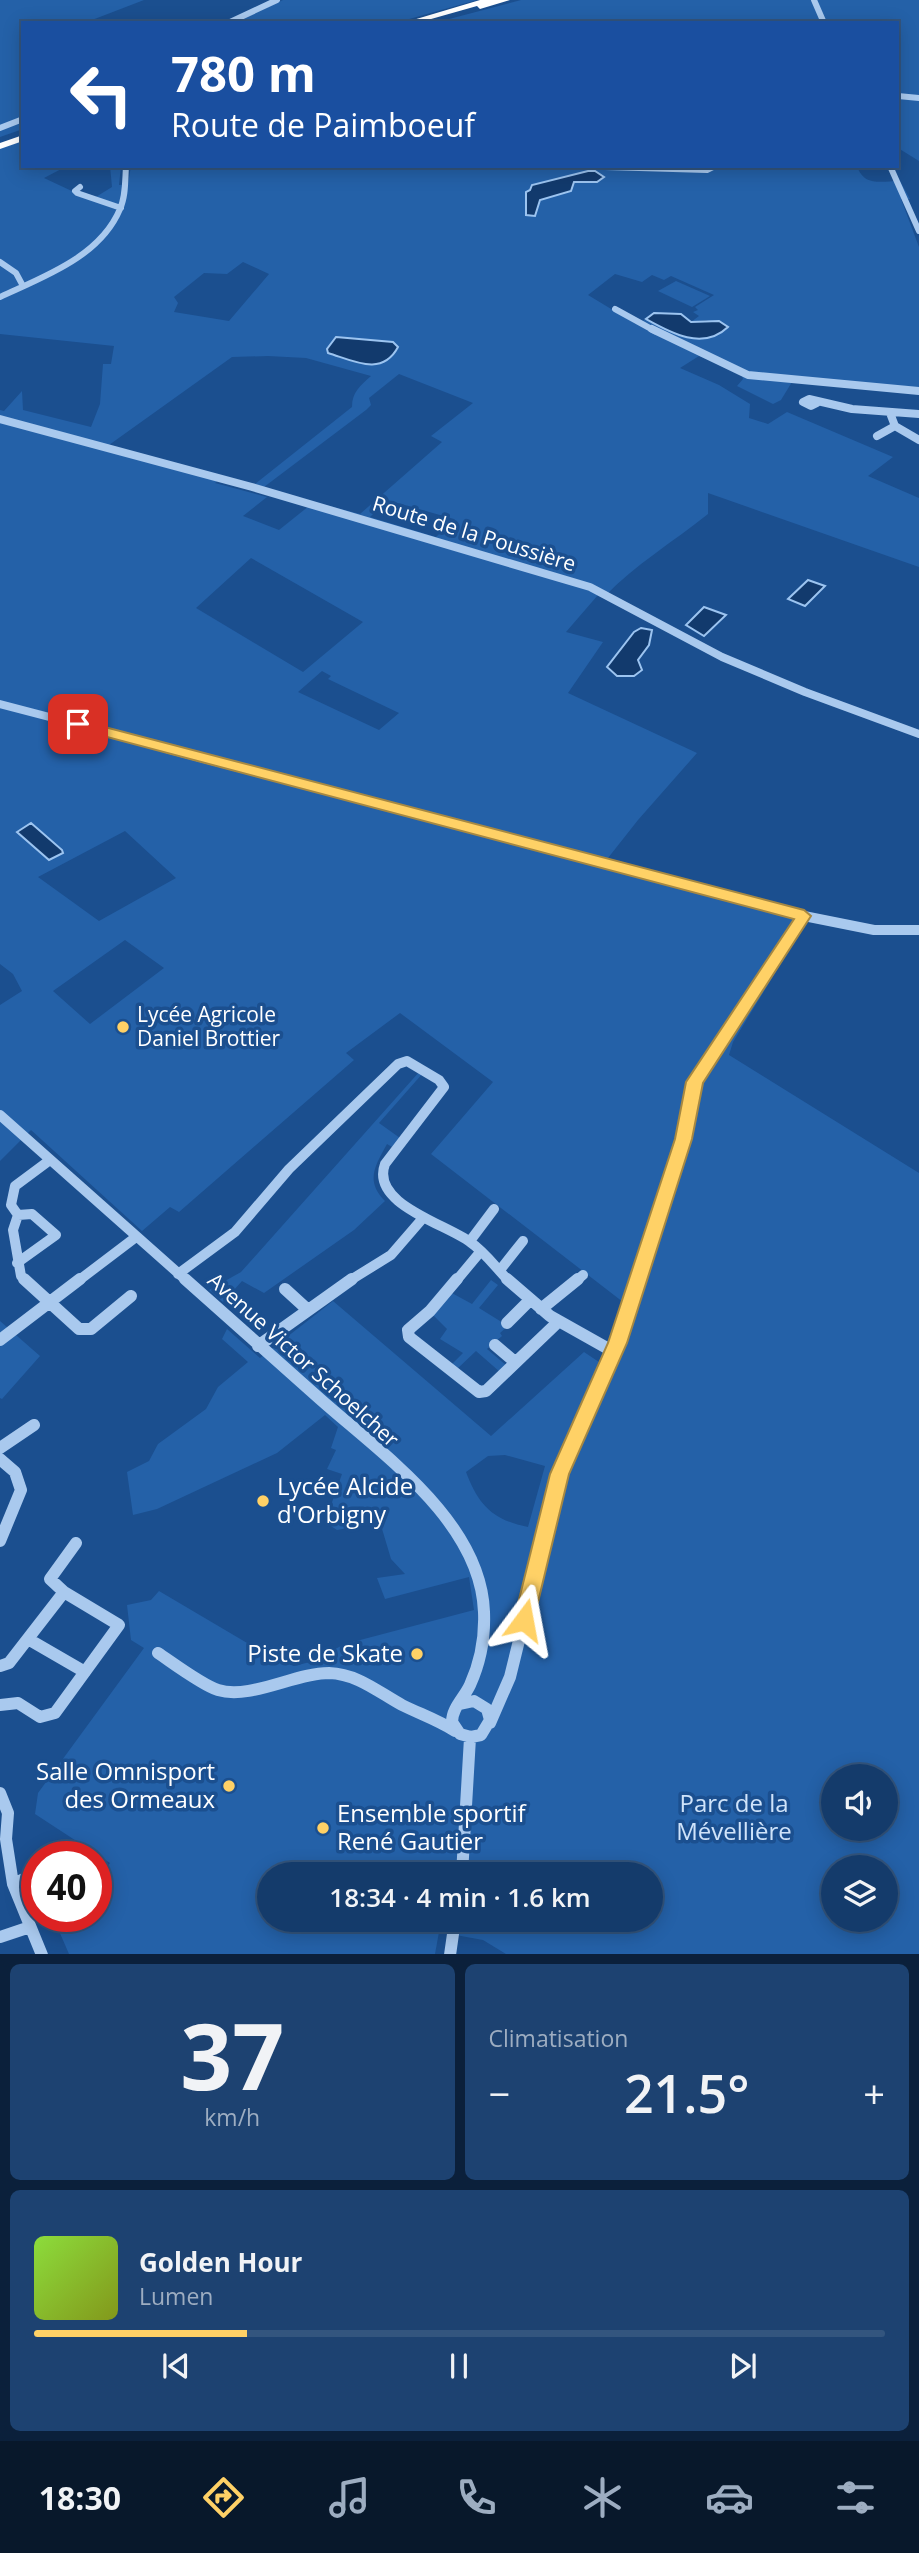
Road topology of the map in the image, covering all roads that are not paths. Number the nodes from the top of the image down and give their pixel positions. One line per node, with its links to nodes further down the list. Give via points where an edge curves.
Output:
1 (277, 0): 5 (street)
2 (489, 0): 6 (highway)
3 (506, 0): 7 (highway)
4 (814, 0): 8 (street)
5 (232, 21)
6 (414, 21)
7 (432, 21)
8 (823, 21)
9 (899, 96): 10 (street)
10 (919, 98)
11 (21, 120): 12 (street)
12 (0, 128)
13 (21, 133): 15 (highway)
14 (21, 139): 17 (highway)
15 (0, 140)
16 (21, 147): 17 (highway)
17 (0, 148)
18 (126, 168): 23 (street)
19 (640, 168): 20 (street)
20 (712, 168)
21 (891, 168): 24 (street)
22 (80, 187): 23 (street, via 77,193)
23 (121, 208): 26 (street, via 109,229 88,249)
24 (919, 232)
25 (0, 262): 26 (street, via 16,273)
26 (23, 286): 27 (street)
27 (0, 297)
28 (615, 309): 29 (street, via 748,375)
29 (919, 391)
30 (817, 403): 31 (street)
31 (890, 413): 32 (street); 34 (street)
32 (919, 414)
33 (0, 419): 38 (street, Route de la Poussière, via 314,504 590,587 707,650 823,700)
34 (895, 426): 35 (street); 36 (street)
35 (877, 436)
36 (919, 440)
37 (0, 704): 39 (street)
38 (919, 734)
39 (804, 916): 40 (street, via 874,930); 65 (street, via 695,1082 684,1139)
40 (919, 930)
41 (0, 1115): 42 (street, Avenue Victor Schoelcher)
42 (50, 1160): 44 (street, via 15,1186 11,1205); 46 (street, Avenue Victor Schoelcher)
43 (494, 1209): 47 (street)
44 (18, 1215): 50 (street, via 13,1230); 50 (street, via 32,1214 56,1235)
45 (423, 1218): 47 (street); 52 (street, via 382,1181 385,1164 444,1087 407,1061 398,1064 289,1169 235,1232); 59 (street, via 391,1255)
46 (136, 1237): 52 (street, Avenue Victor Schoelcher); 57 (street)
47 (470, 1241): 49 (street)
48 (523, 1241): 51 (street)
49 (481, 1251): 51 (street); 66 (street, via 408,1330 409,1337 479,1392 486,1391)
50 (17, 1263): 57 (street, via 20,1276)
51 (500, 1270): 56 (street)
52 (178, 1274): 64 (street, Avenue Victor Schoelcher)
53 (583, 1275): 58 (street)
54 (285, 1289): 59 (street)
55 (131, 1296): 57 (street, via 91,1329 79,1329)
56 (530, 1300): 58 (street); 61 (street)
57 (49, 1301): 62 (street)
58 (541, 1309): 60 (street)
59 (307, 1310): 64 (street)
60 (558, 1322): 65 (street); 66 (street)
61 (507, 1323)
62 (0, 1340)
63 (495, 1345): 66 (street)
64 (258, 1346): 77 (street, Avenue Victor Schoelcher, via 412,1481 470,1557 481,1581 485,1618)
65 (614, 1352): 78 (street, via 560,1474)
66 (515, 1362)
67 (34, 1425): 68 (street)
68 (0, 1448)
69 (0, 1459): 70 (street, via 21,1482)
70 (0, 1541)
71 (76, 1543): 72 (street, via 50,1575)
72 (64, 1592): 73 (street); 76 (street, via 119,1625)
73 (28, 1639): 75 (street, via 9,1663); 76 (street)
74 (158, 1653): 82 (street, via 218,1690 243,1691 300,1676 342,1674 369,1682 404,1706)
75 (0, 1666)
76 (85, 1672): 80 (street, via 55,1713 40,1717 18,1703)
77 (471, 1684): 79 (street); 81 (street, Avenue Victor Schoelcher)
78 (502, 1696): 79 (street); 83 (street)
79 (481, 1704): 81 (street, via 469,1700); 83 (street, via 489,1715)
80 (0, 1705)
81 (457, 1708): 82 (street); 84 (street, via 452,1722)
82 (433, 1717): 84 (street)
83 (488, 1726): 85 (street, via 481,1735)
84 (457, 1731): 85 (street)
85 (470, 1738): 87 (street)
86 (0, 1793): 89 (street, via 8,1813 6,1839)
87 (462, 1862)
88 (21, 1880): 89 (street)
89 (13, 1884): 90 (street)
90 (21, 1904)
91 (21, 1930): 94 (street)
92 (32, 1932): 95 (street)
93 (453, 1932): 96 (street)
94 (0, 1937)
95 (42, 1954)
96 (450, 1954)

